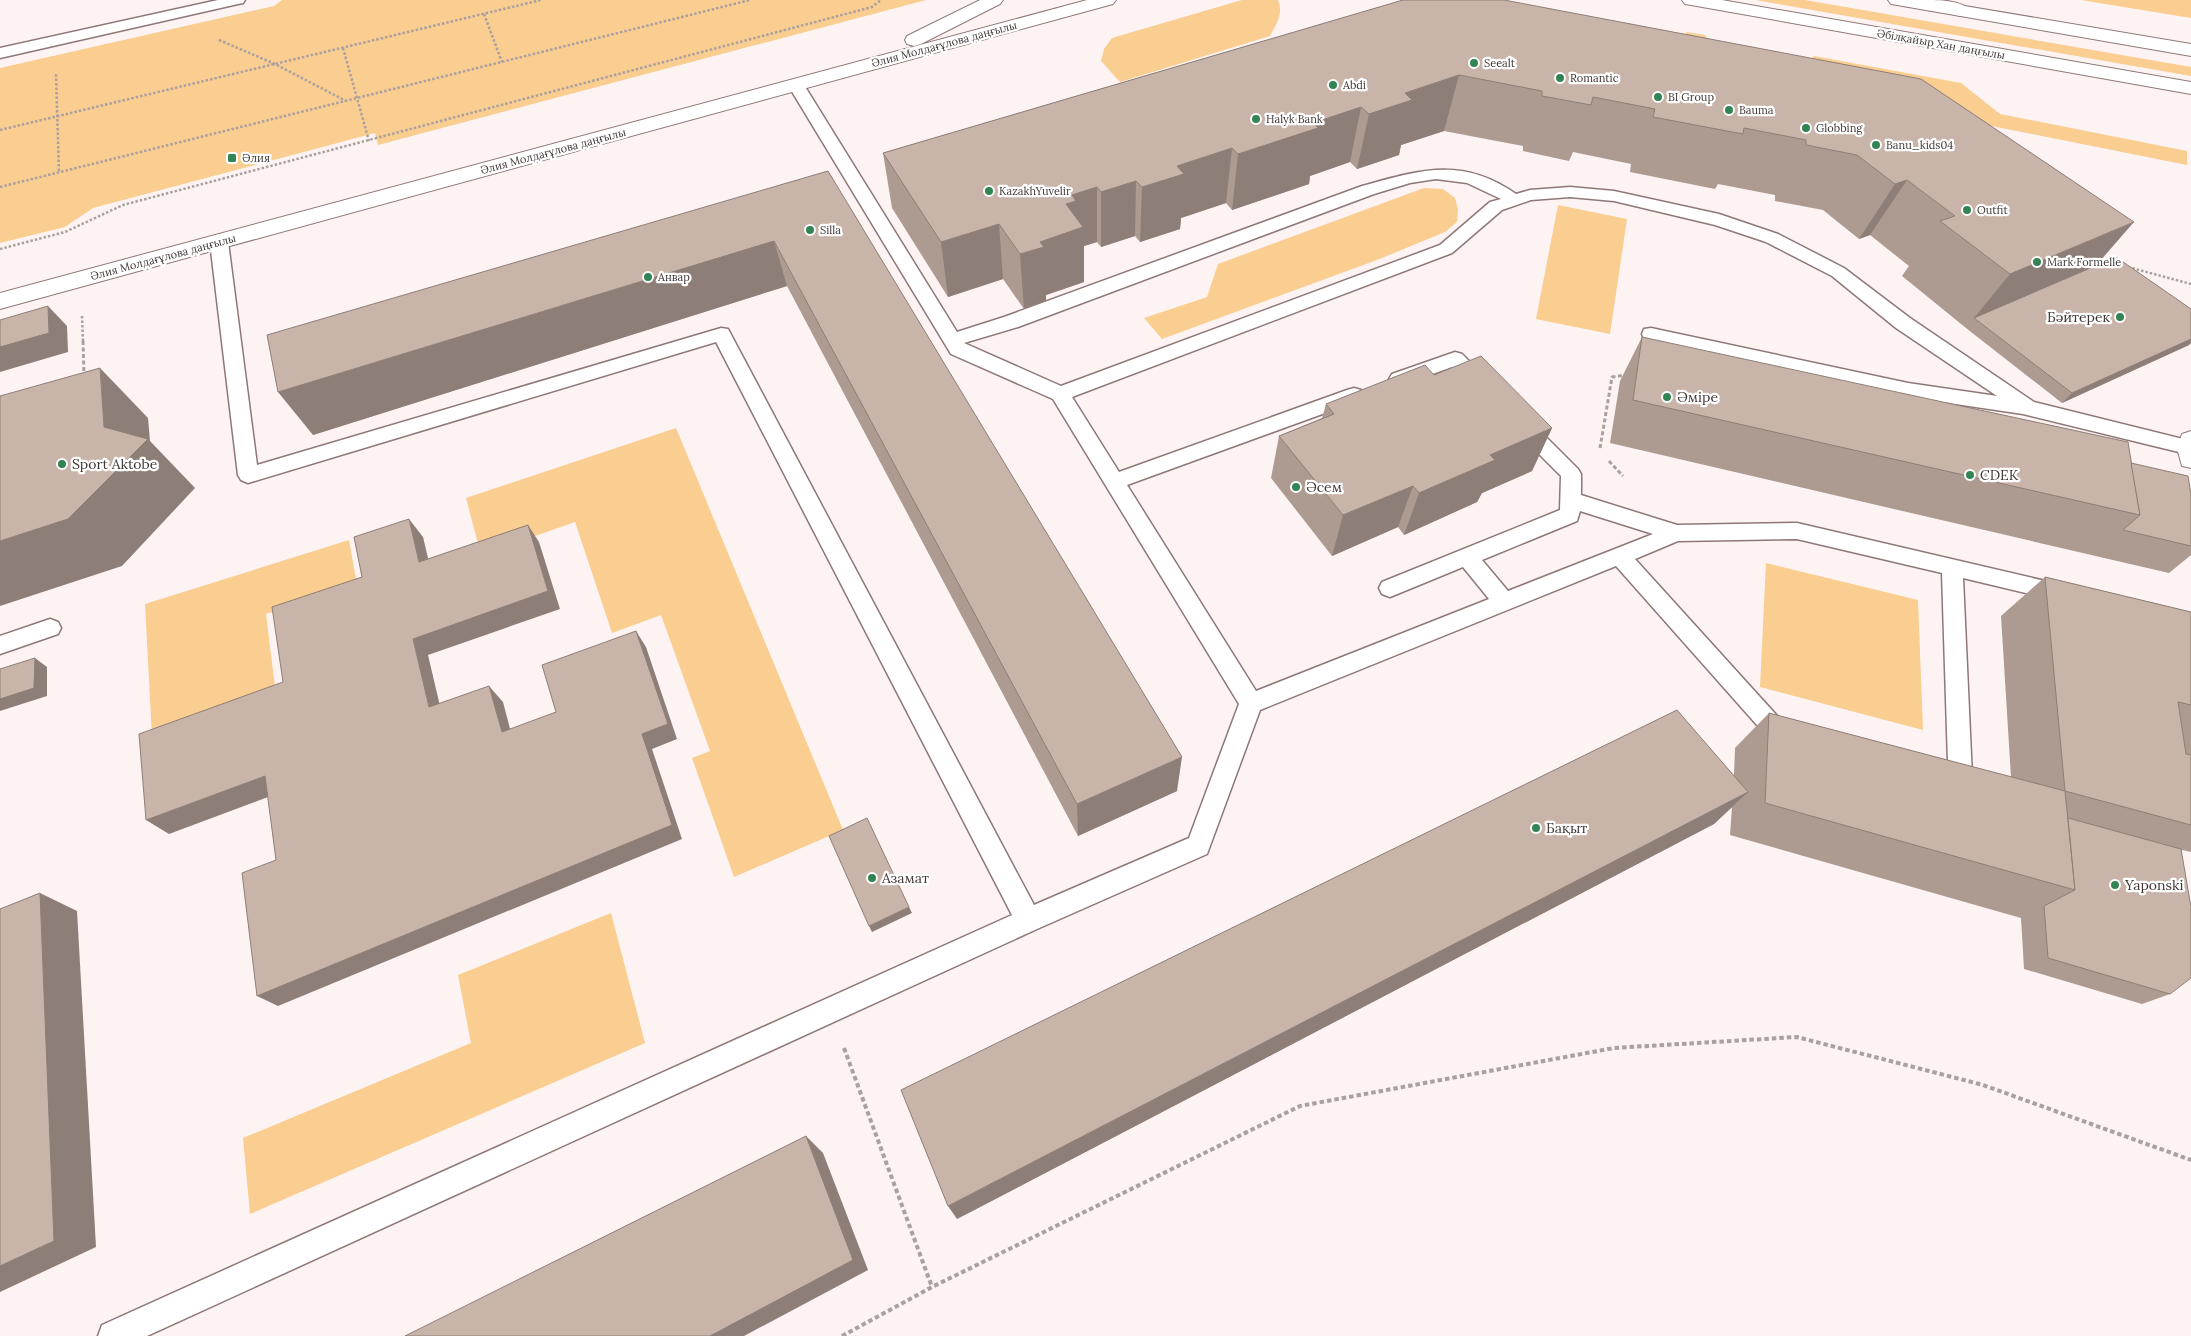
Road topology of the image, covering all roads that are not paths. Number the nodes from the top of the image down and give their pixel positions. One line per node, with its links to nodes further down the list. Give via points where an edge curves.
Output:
1 (238, 0): 9 (lane)
2 (994, 0): 10 (main road)
3 (1107, 0): 10 (main road, Әлия Молдағұлова даңғылы)
4 (1691, 0): 12 (main road, Әбілқайыр Хан даңғылы)
5 (1897, 0): 7 (main road)
6 (1934, 0): 7 (main road)
7 (1962, 11): 8 (main road)
8 (2191, 50)
9 (0, 53)
10 (862, 66): 11 (main road, Әлия Молдағұлова даңғылы)
11 (796, 84): 14 (main road, Әлия Молдағұлова даңғылы); 17 (lane)
12 (2191, 88)
13 (1514, 200): 17 (lane, via 1498,187 1466,176 1425,175 1368,190 1011,322); 18 (lane, via 1496,206 1446,249); 19 (lane, via 1570,192 1614,196 1719,220 1772,238 1838,272 1903,323)
14 (219, 242): 15 (main road, Әлия Молдағұлова даңғылы); 35 (lane, via 248,475 721,334)
15 (0, 301)
16 (1651, 334): 19 (lane, via 1908,390)
17 (952, 340): 18 (lane, via 958,349)
18 (1060, 394): 21 (lane)
19 (2028, 408): 20 (lane)
20 (2190, 449)
21 (1114, 482): 22 (lane, via 1455,359 1571,474); 32 (lane)
22 (1571, 500): 23 (lane); 24 (lane, via 1570,515)
23 (1677, 533): 25 (lane); 26 (lane, via 1797,531)
24 (1467, 556): 27 (lane); 29 (lane)
25 (1620, 556): 29 (lane); 33 (lane, via 1772,726)
26 (1952, 567): 28 (lane); 34 (lane, via 1960,777)
27 (1390, 588)
28 (2086, 598)
29 (1504, 602): 32 (lane)
30 (50, 628): 31 (lane)
31 (0, 645)
32 (1251, 703): 35 (lane, via 1198,846)
33 (1810, 736)
34 (1922, 767)
35 (1028, 920): 36 (lane)
36 (113, 1336)

